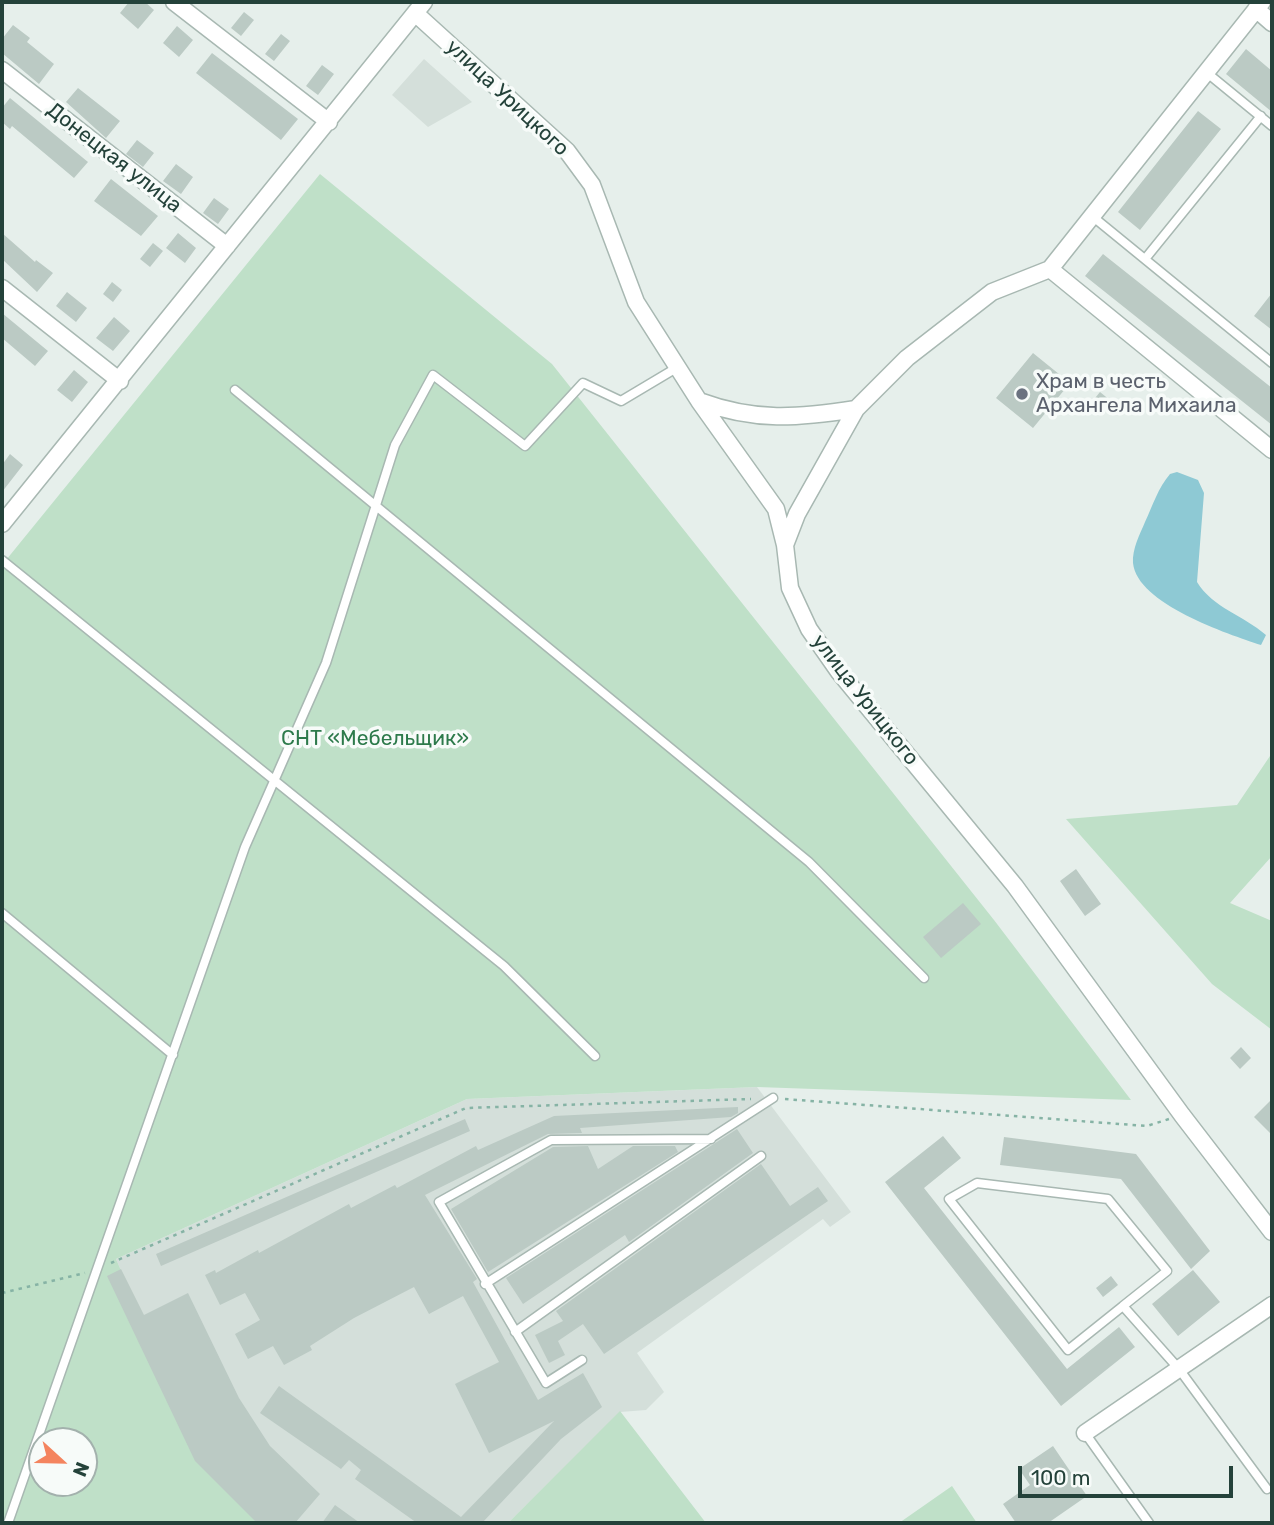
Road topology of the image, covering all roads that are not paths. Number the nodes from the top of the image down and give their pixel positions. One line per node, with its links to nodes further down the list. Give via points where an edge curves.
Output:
1 (174, 2): 8 (street)
2 (1259, 5): 4 (street); 6 (street)
3 (420, 8): 8 (street); 16 (street, улица Урицкого, via 567,151 592,184 636,302)
4 (1272, 23)
5 (2, 70): 11 (street, Донецкая улица)
6 (1206, 72): 7 (lane); 10 (street)
7 (1261, 116): 9 (lane); 12 (lane)
8 (330, 122): 11 (street)
9 (1272, 126)
10 (1092, 216): 12 (lane); 13 (street)
11 (227, 246): 17 (street)
12 (1145, 259): 15 (lane)
13 (1049, 269): 20 (street, via 992,292 958,316); 21 (street)
14 (2, 288): 17 (street)
15 (1272, 363)
16 (678, 367): 19 (street, улица Урицкого); 22 (lane, via 621,401 583,383 525,446 432,375 395,445)
17 (120, 381): 23 (street)
18 (235, 390): 22 (lane)
19 (699, 401): 20 (street, via 765,418 801,418); 24 (street, улица Урицкого, via 776,509)
20 (856, 409): 24 (street, via 797,514)
21 (1272, 450)
22 (376, 505): 26 (lane, via 326,663); 28 (lane, via 809,862)
23 (5, 515)
24 (785, 545): 34 (street, улица Урицкого, via 790,588 809,629 839,672 1015,886)
25 (2, 560): 26 (lane)
26 (274, 782): 29 (lane, via 245,847); 30 (lane, via 504,966)
27 (2, 913): 29 (lane)
28 (924, 978)
29 (173, 1055): 43 (lane)
30 (596, 1056)
31 (773, 1098): 32 (lane)
32 (711, 1139): 35 (lane); 35 (lane, via 551,1140 439,1202)
33 (761, 1156): 38 (lane)
34 (1272, 1232)
35 (485, 1284): 38 (lane)
36 (1123, 1306): 36 (lane, via 1068,1350 949,1199 976,1183 1108,1199 1167,1271); 40 (lane)
37 (1272, 1306): 40 (street)
38 (515, 1332): 39 (lane, via 546,1383)
39 (582, 1360)
40 (1179, 1369): 41 (street); 42 (lane)
41 (1085, 1433): 44 (lane)
42 (1267, 1489)
43 (8, 1523)
44 (1149, 1523)

